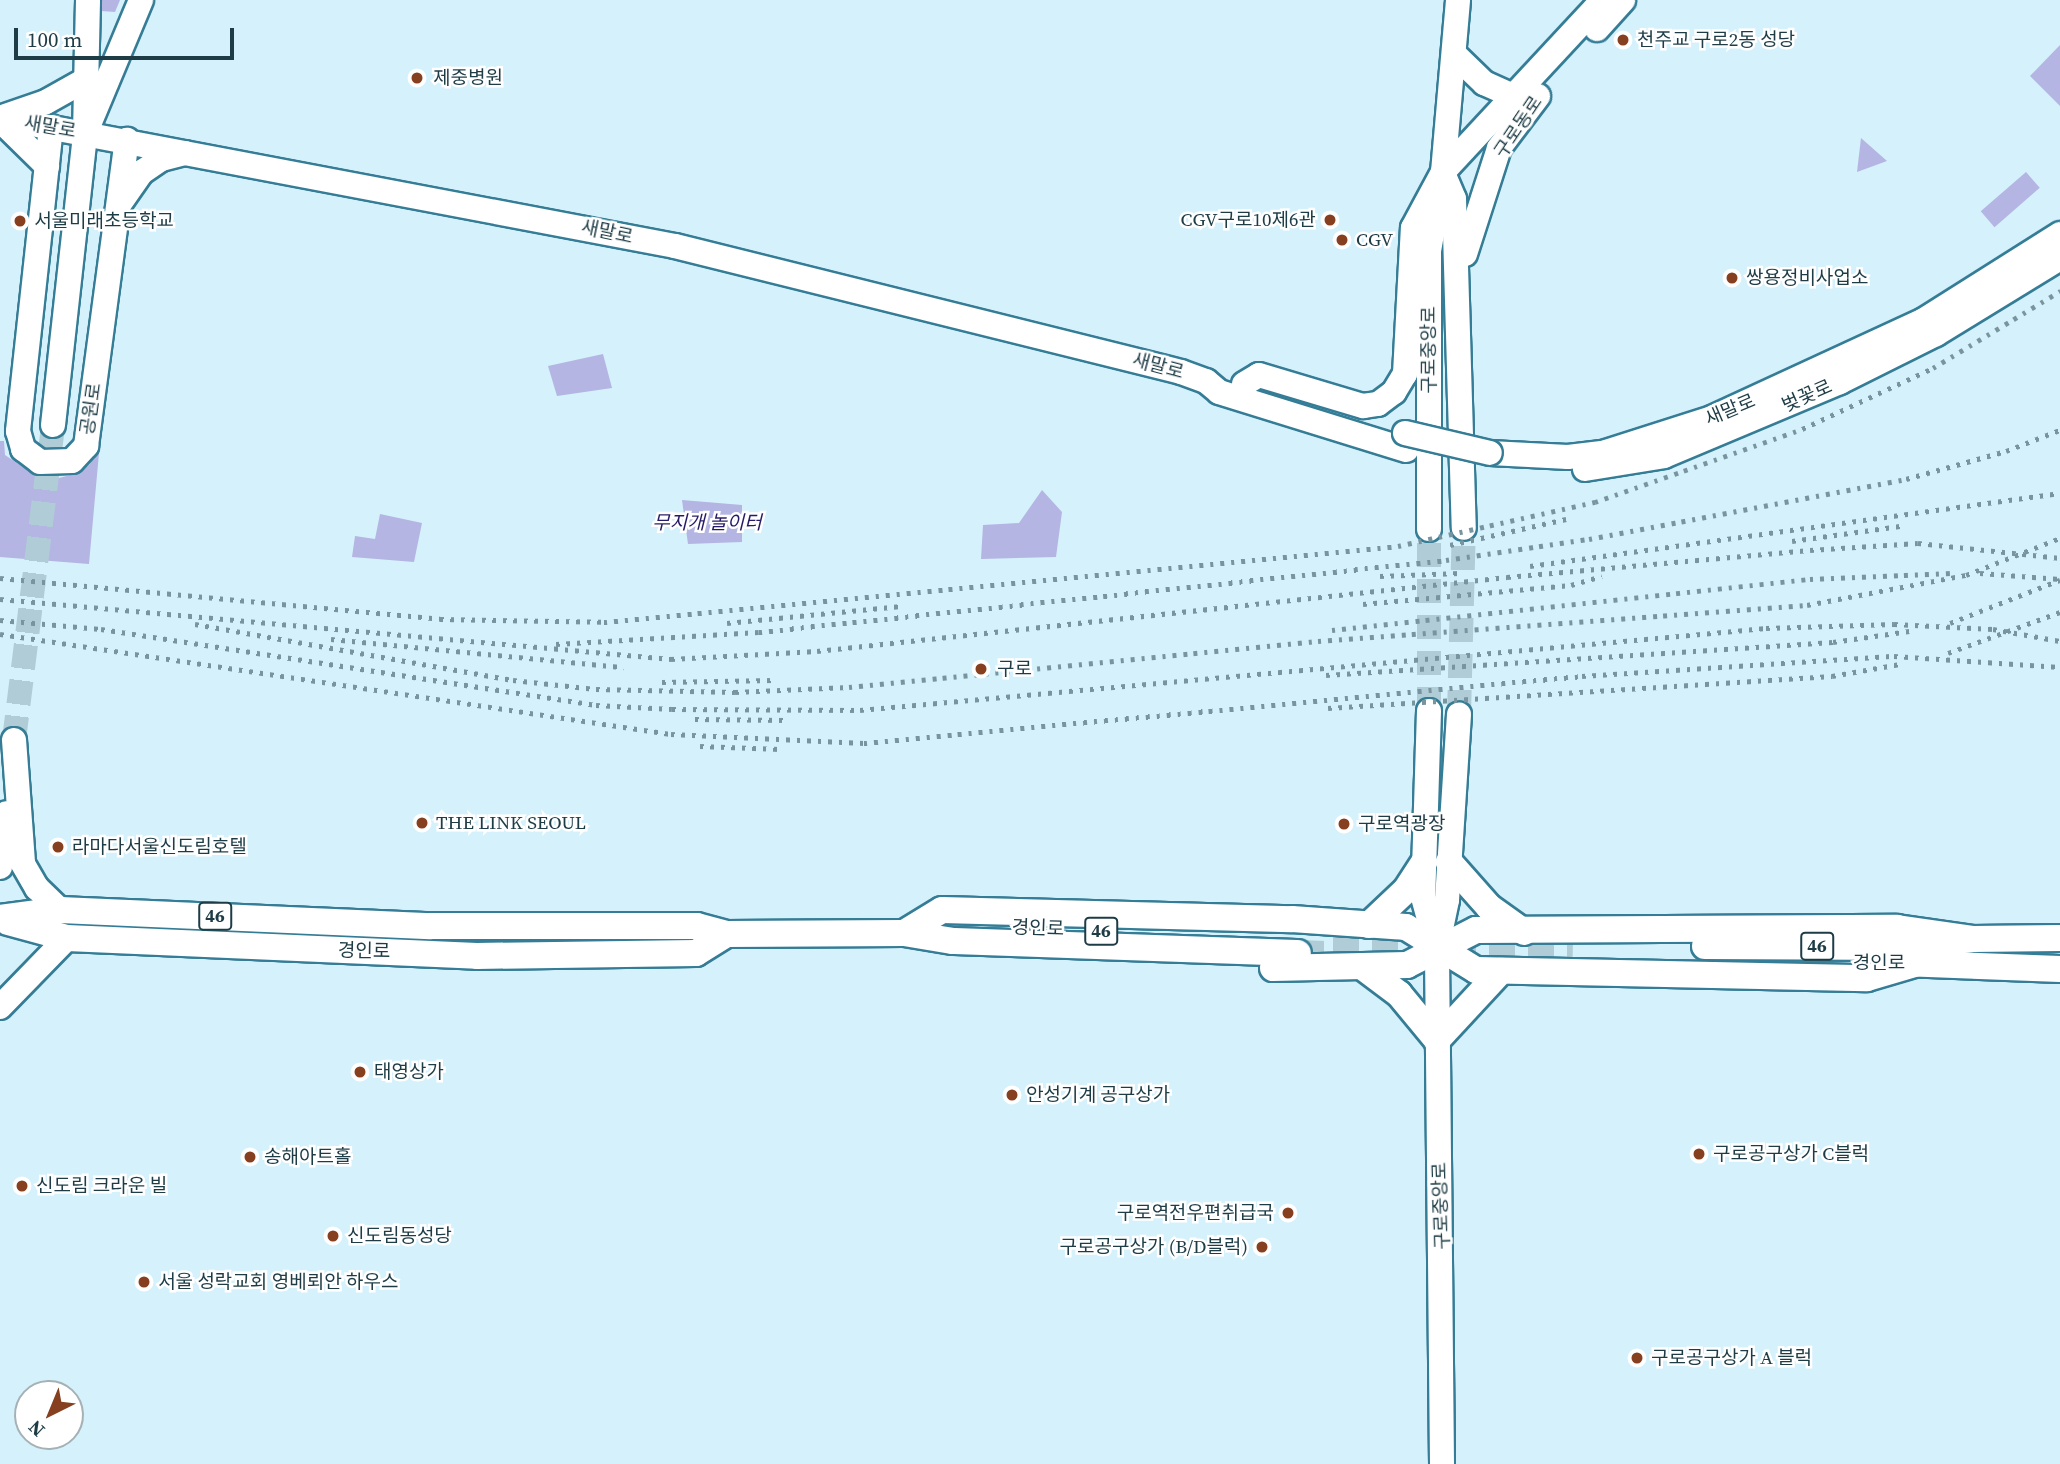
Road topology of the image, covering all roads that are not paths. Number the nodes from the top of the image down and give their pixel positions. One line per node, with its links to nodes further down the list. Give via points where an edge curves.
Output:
1 (88, 0): 7 (main road, 공원로)
2 (141, 0): 11 (main road, 공원로)
3 (1458, 0): 6 (main road, 구로중앙로)
4 (1603, 0): 8 (main road, 구로동로)
5 (1623, 0): 8 (main road, 구로동로)
6 (1454, 54): 8 (main road); 15 (main road, 구로중앙로)
7 (87, 79): 9 (main road, via 46,102); 11 (main road, 공원로)
8 (1513, 109): 15 (main road, 구로동로); 19 (main road, 구로동로, via 1475,213)
9 (0, 118): 10 (main road, 새말로); 14 (main road)
10 (51, 127): 11 (main road, 새말로); 14 (main road, 공원로)
11 (85, 132): 12 (main road, 새말로); 22 (main road, 공원로)
12 (127, 140): 13 (main road, 새말로); 16 (main road, 공원로)
13 (190, 152): 16 (main road, via 161,159 142,172); 20 (main road, 새말로, via 675,246)
14 (47, 166): 16 (main road, 공원로, via 18,430 23,449 40,462 72,461 86,446)
15 (1443, 172): 19 (main road, 구로중앙로, via 1454,199); 21 (main road, via 1413,228 1405,374 1394,392 1378,404 1363,406 1259,375); 27 (main road, 구로중앙로, via 1429,251)
16 (116, 210)
17 (2060, 234): 25 (main road, 새말로, via 1912,327 1713,418 1606,452)
18 (2060, 258): 25 (main road, 벚꽃로, via 1896,355 1664,456 1614,468)
19 (1459, 279): 26 (main road, 구로중앙로)
20 (1206, 381): 21 (main road, 새말로, via 1220,377); 23 (main road, 새말로, via 1219,392)
21 (1244, 384): 23 (main road, 새말로)
22 (52, 425)
23 (1405, 441): 24 (main road, 새말로); 25 (main road, 새말로, bridge)
24 (1448, 460): 25 (main road, 벚꽃로)
25 (1490, 461)
26 (1464, 528)
27 (1429, 529)
28 (1429, 711): 32 (main road, 구로중앙로)
29 (1459, 714): 32 (main road, 구로중앙로)
30 (14, 740): 31 (main road); 33 (main road); 34 (main road, via 23,864 37,888)
31 (0, 777)
32 (1437, 862): 36 (main road); 38 (main road); 44 (main road, 구로중앙로)
33 (0, 867)
34 (60, 910): 35 (main road, 경인로 / 46); 39 (main road, 경인로 / 46, via 431,926 697,926)
35 (0, 919): 40 (main road, 경인로 / 46)
36 (1369, 925): 37 (main road, via 942,910); 44 (main road, via 1406,927)
37 (904, 933): 39 (main road, 경인로 / 46); 43 (main road, 경인로 / 46, via 956,925); 46 (main road, via 955,951 1078,964)
38 (1525, 933): 42 (main road, via 1873,928); 44 (main road, via 1476,930)
39 (726, 934): 40 (main road, 경인로 / 46, via 696,953 477,956)
40 (67, 938): 49 (main road, via 27,974)
41 (2060, 938): 42 (main road, 경인로 / 46)
42 (1972, 939): 45 (main road, 경인로 / 46, via 1906,947 1572,952)
43 (1299, 946)
44 (1437, 948): 46 (main road, via 1407,965); 48 (main road, via 1476,970); 50 (main road, 구로중앙로)
45 (1918, 963): 47 (main road, 경인로 / 46); 48 (main road, via 1867,978)
46 (1363, 967): 50 (main road, via 1399,995)
47 (2060, 969)
48 (1501, 971): 50 (main road)
49 (0, 1007)
50 (1437, 1040): 51 (main road, 구로중앙로)
51 (1442, 1464)

